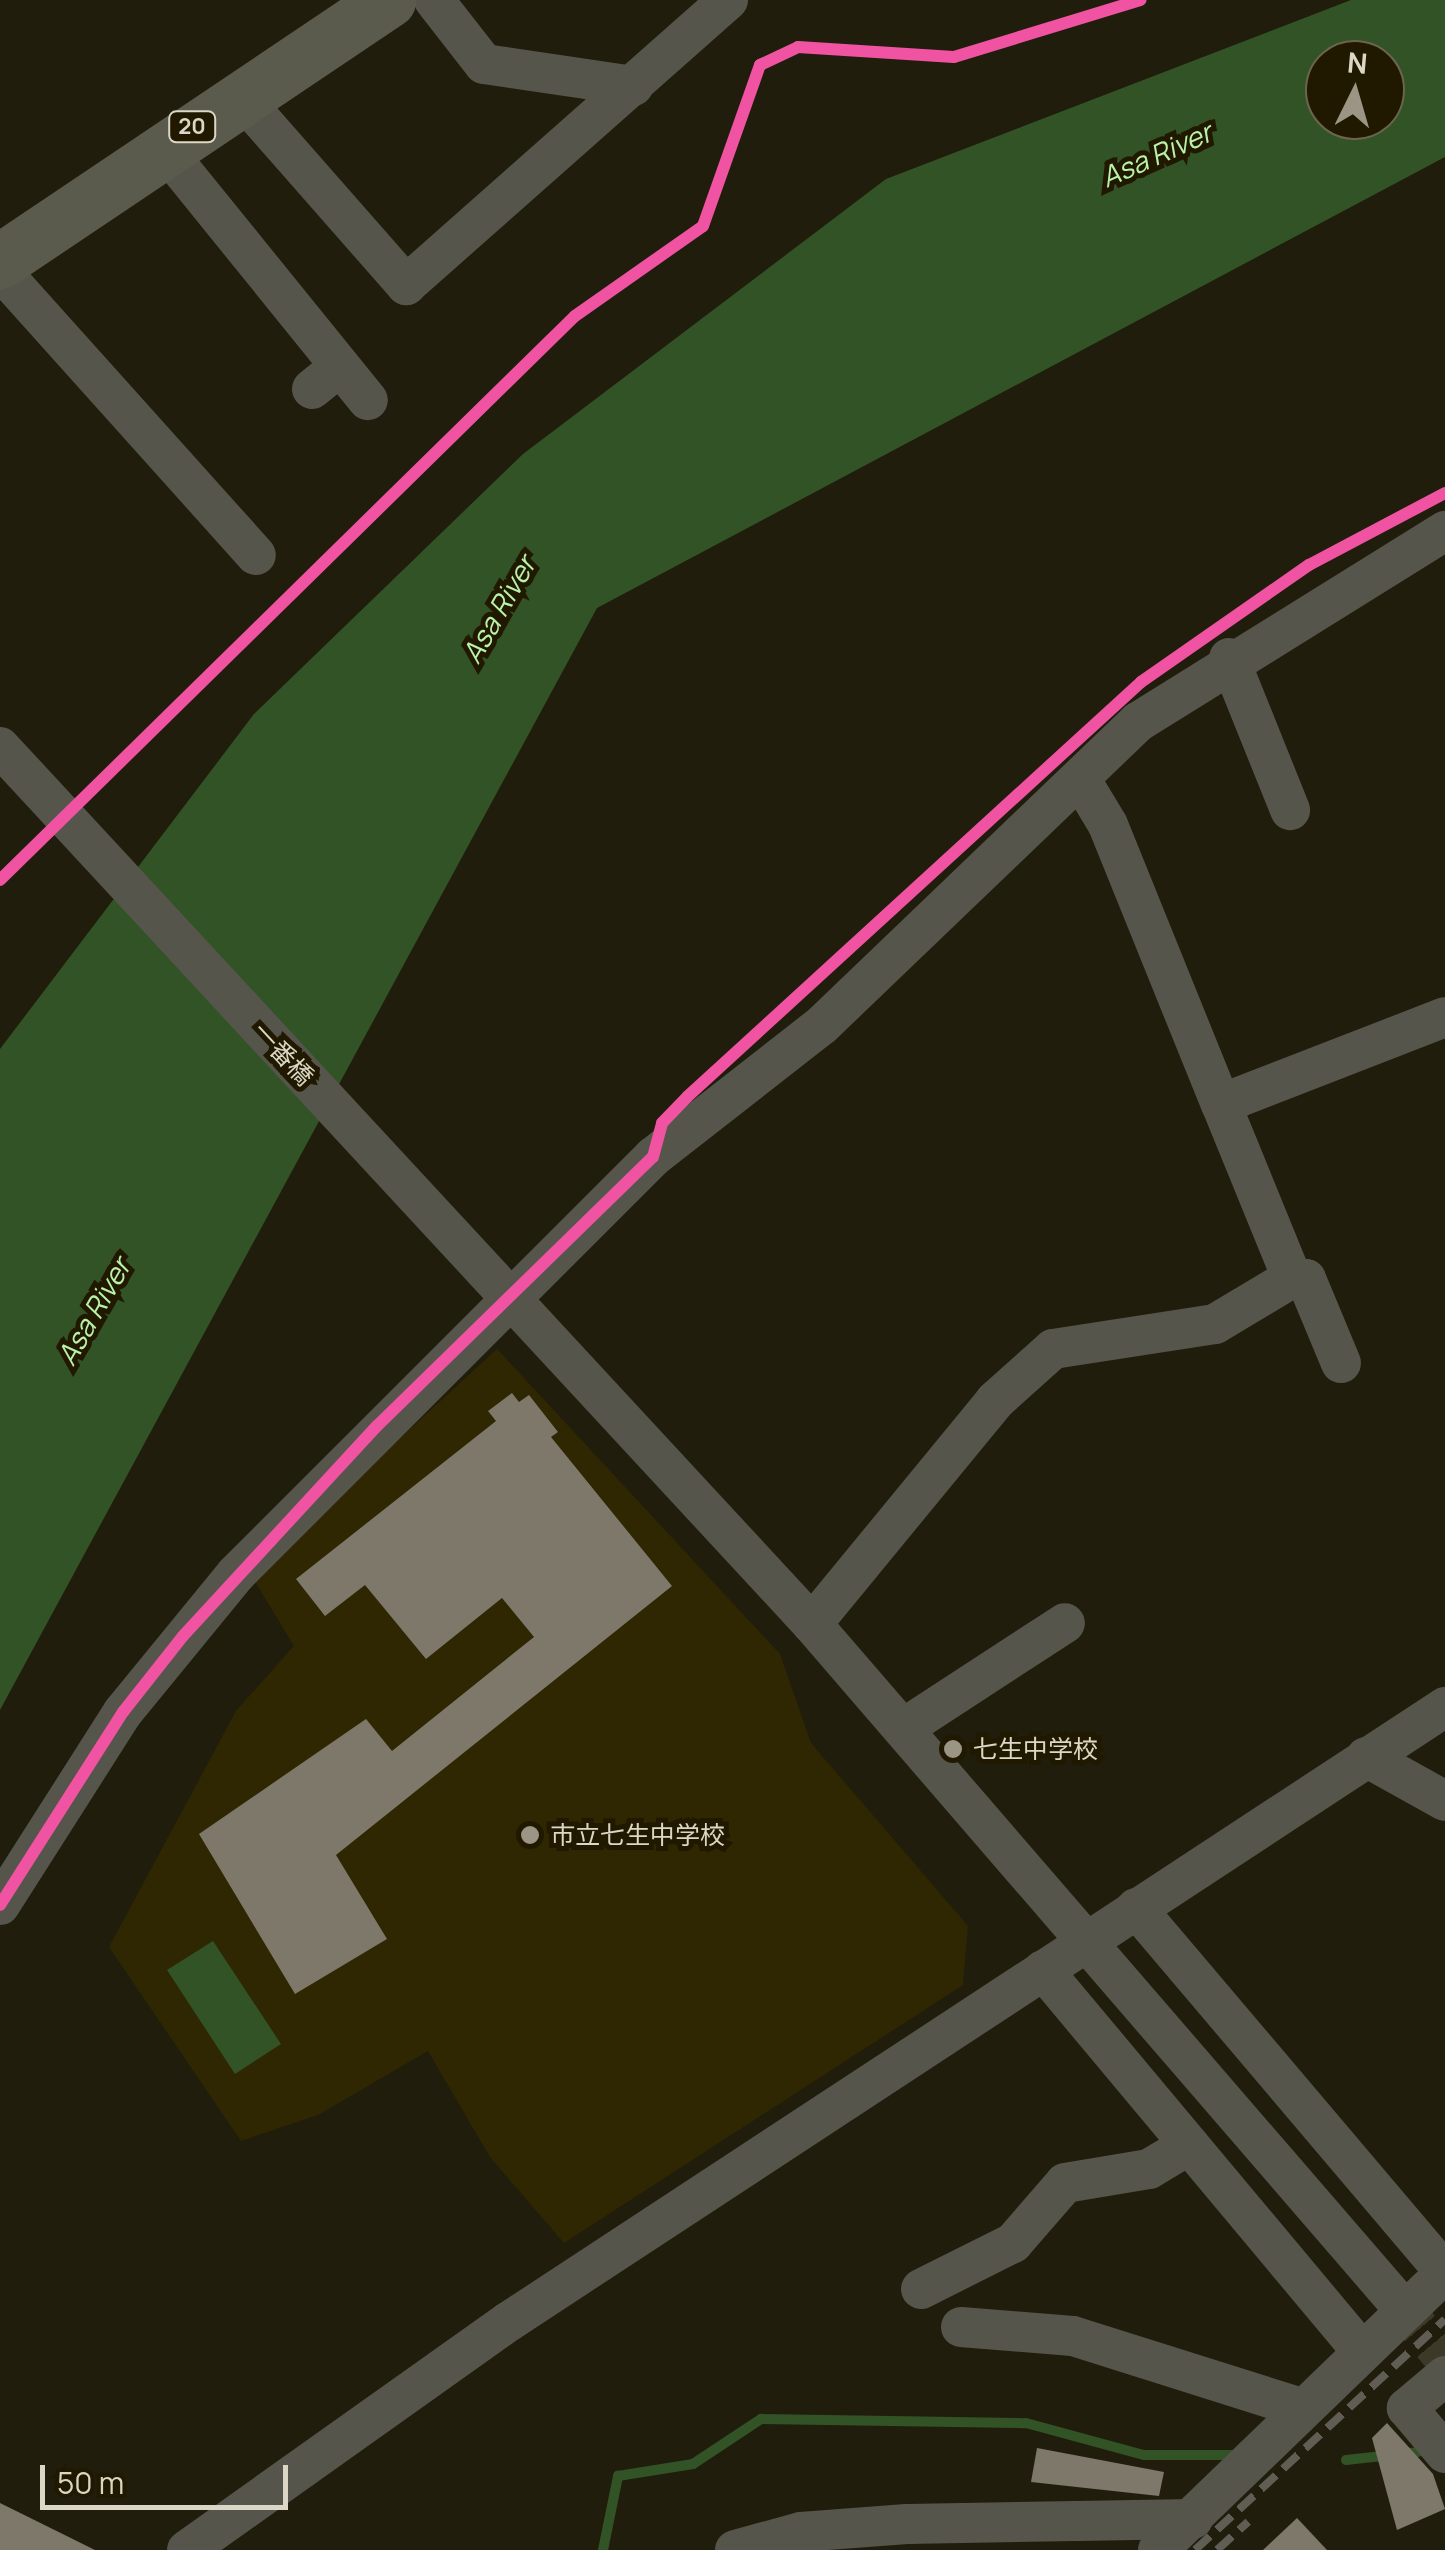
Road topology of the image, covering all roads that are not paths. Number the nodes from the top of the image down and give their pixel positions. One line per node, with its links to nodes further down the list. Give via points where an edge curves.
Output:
1 (388, 0): 5 (highway, 20)
2 (434, 0): 4 (street, via 484,64)
3 (728, 0): 4 (street)
4 (633, 86): 5 (street, via 406,286)
5 (240, 96): 6 (highway, 20)
6 (162, 146): 7 (highway, 20); 9 (street, via 326,378)
7 (0, 261)
8 (0, 270): 11 (street)
9 (368, 400)
10 (1445, 532): 12 (street)
11 (256, 556)
12 (1229, 658): 14 (street, via 1129,730); 15 (street)
13 (0, 747): 19 (street, 一番橋)
14 (1081, 780): 17 (street, via 1108,824); 19 (street, via 767,1074 653,1158)
15 (1290, 810)
16 (1445, 1017): 17 (street)
17 (1221, 1104): 18 (street)
18 (1292, 1278): 20 (street, via 1306,1279); 22 (street, via 1215,1324 1054,1348 996,1401)
19 (501, 1289): 22 (street, 一番橋); 27 (street, via 194,1623 122,1712)
20 (1341, 1363)
21 (1065, 1623): 24 (street, via 958,1685)
22 (812, 1624): 24 (street, 一番橋)
23 (1445, 1707): 25 (street)
24 (904, 1728): 29 (street, 一番橋)
25 (1366, 1757): 26 (street); 28 (street)
26 (1445, 1801)
27 (0, 1906)
28 (1136, 1908): 29 (street); 32 (street)
29 (1090, 1941): 30 (street); 34 (street, 一番橋)
30 (1044, 1970): 31 (street); 42 (street, via 508,2322)
31 (1189, 2145): 33 (street, via 1149,2169 1065,2183 1013,2242); 36 (street)
32 (1445, 2272): 36 (street)
33 (921, 2289)
34 (1394, 2298)
35 (961, 2326): 38 (street, via 1073,2336)
36 (1360, 2349): 38 (street)
37 (1445, 2376): 39 (street, via 1408,2408)
38 (1301, 2408): 40 (street)
39 (1445, 2453)
40 (1193, 2519): 41 (street); 44 (street)
41 (809, 2541): 43 (street)
42 (187, 2550)
43 (735, 2550)
44 (1158, 2550)

